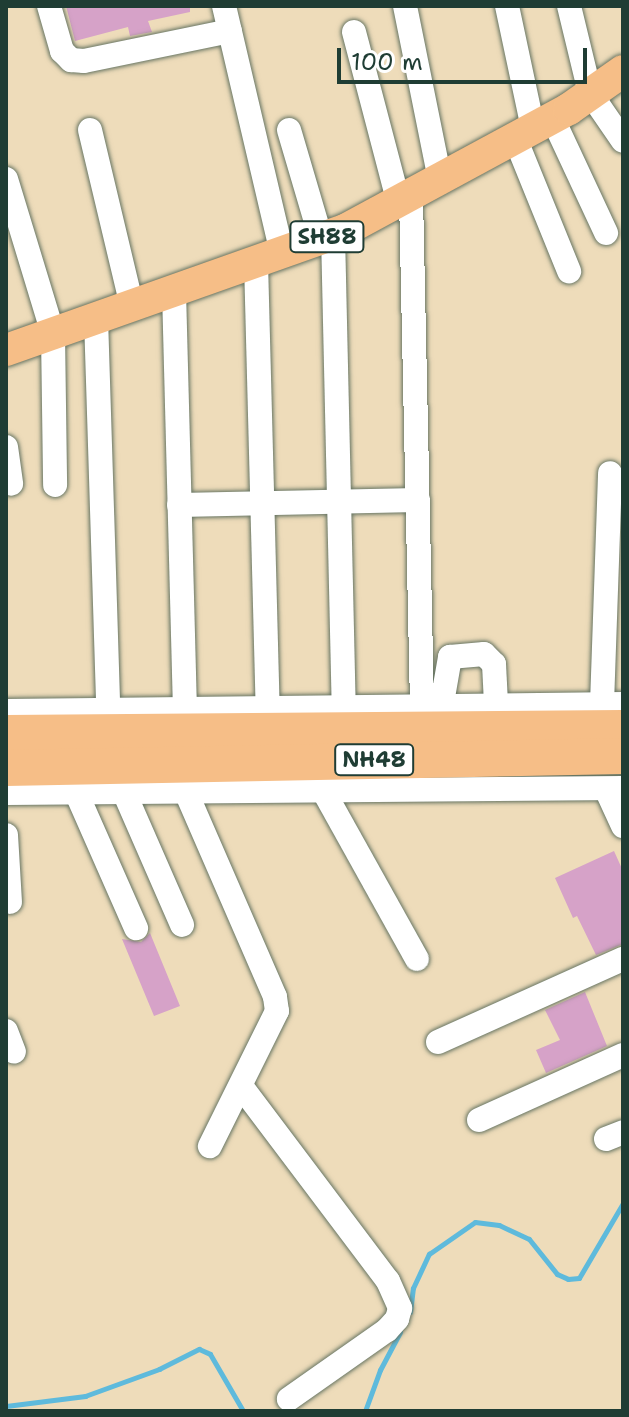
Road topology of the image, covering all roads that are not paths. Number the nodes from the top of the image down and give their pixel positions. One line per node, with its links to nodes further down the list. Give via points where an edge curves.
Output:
1 (49, 6): 6 (street, via 62,51 71,60)
2 (224, 6): 6 (street)
3 (405, 6): 15 (street)
4 (507, 6): 10 (street)
5 (569, 6): 9 (street)
6 (230, 31): 19 (street)
7 (354, 32): 16 (street)
8 (623, 71): 9 (main road, SH88)
9 (590, 93): 10 (main road, SH88); 13 (street)
10 (534, 128): 15 (main road, SH88); 17 (street); 20 (street)
11 (90, 130): 22 (street)
12 (289, 130): 18 (street)
13 (623, 141)
14 (6, 179): 24 (street)
15 (440, 180): 16 (main road, SH88)
16 (405, 200): 18 (main road, SH88); 30 (street)
17 (606, 233)
18 (327, 236): 19 (main road, SH88); 31 (street)
19 (269, 257): 21 (main road, SH88); 32 (street)
20 (569, 271)
21 (174, 291): 22 (main road, SH88); 33 (street)
22 (132, 306): 23 (main road, SH88)
23 (96, 318): 24 (main road, SH88); 38 (street)
24 (53, 334): 25 (main road, SH88); 29 (street)
25 (6, 350)
26 (6, 447): 28 (street)
27 (610, 473): 40 (street)
28 (11, 484)
29 (55, 485)
30 (418, 500): 31 (street); 35 (street)
31 (339, 502): 32 (street); 36 (street)
32 (262, 503): 33 (street); 37 (street)
33 (179, 505): 41 (street)
34 (496, 704): 35 (street); 35 (street, via 494,664 484,654 450,657); 40 (street)
35 (432, 705): 36 (street)
36 (344, 707): 37 (street)
37 (268, 708): 41 (street)
38 (103, 710): 39 (street); 41 (highway)
39 (6, 711)
40 (616, 712): 41 (highway, NH48)
41 (173, 720): 42 (highway, NH48)
42 (6, 733)
43 (623, 756): 44 (highway, NH48)
44 (155, 766): 45 (highway, NH48); 47 (highway)
45 (6, 768)
46 (615, 789): 50 (street); 52 (street)
47 (63, 792): 48 (street); 51 (street); 56 (street)
48 (124, 792): 49 (street); 55 (street)
49 (186, 792): 50 (street); 61 (street, via 275,997 274,1023)
50 (324, 792): 57 (street)
51 (6, 793)
52 (623, 826)
53 (6, 835): 54 (street)
54 (10, 902)
55 (182, 925)
56 (136, 928)
57 (417, 959)
58 (623, 959): 59 (street)
59 (438, 1042)
60 (623, 1055): 62 (street)
61 (241, 1086): 63 (street); 64 (street, via 388,1281 400,1308 387,1330)
62 (479, 1120)
63 (210, 1146)
64 (289, 1399)

